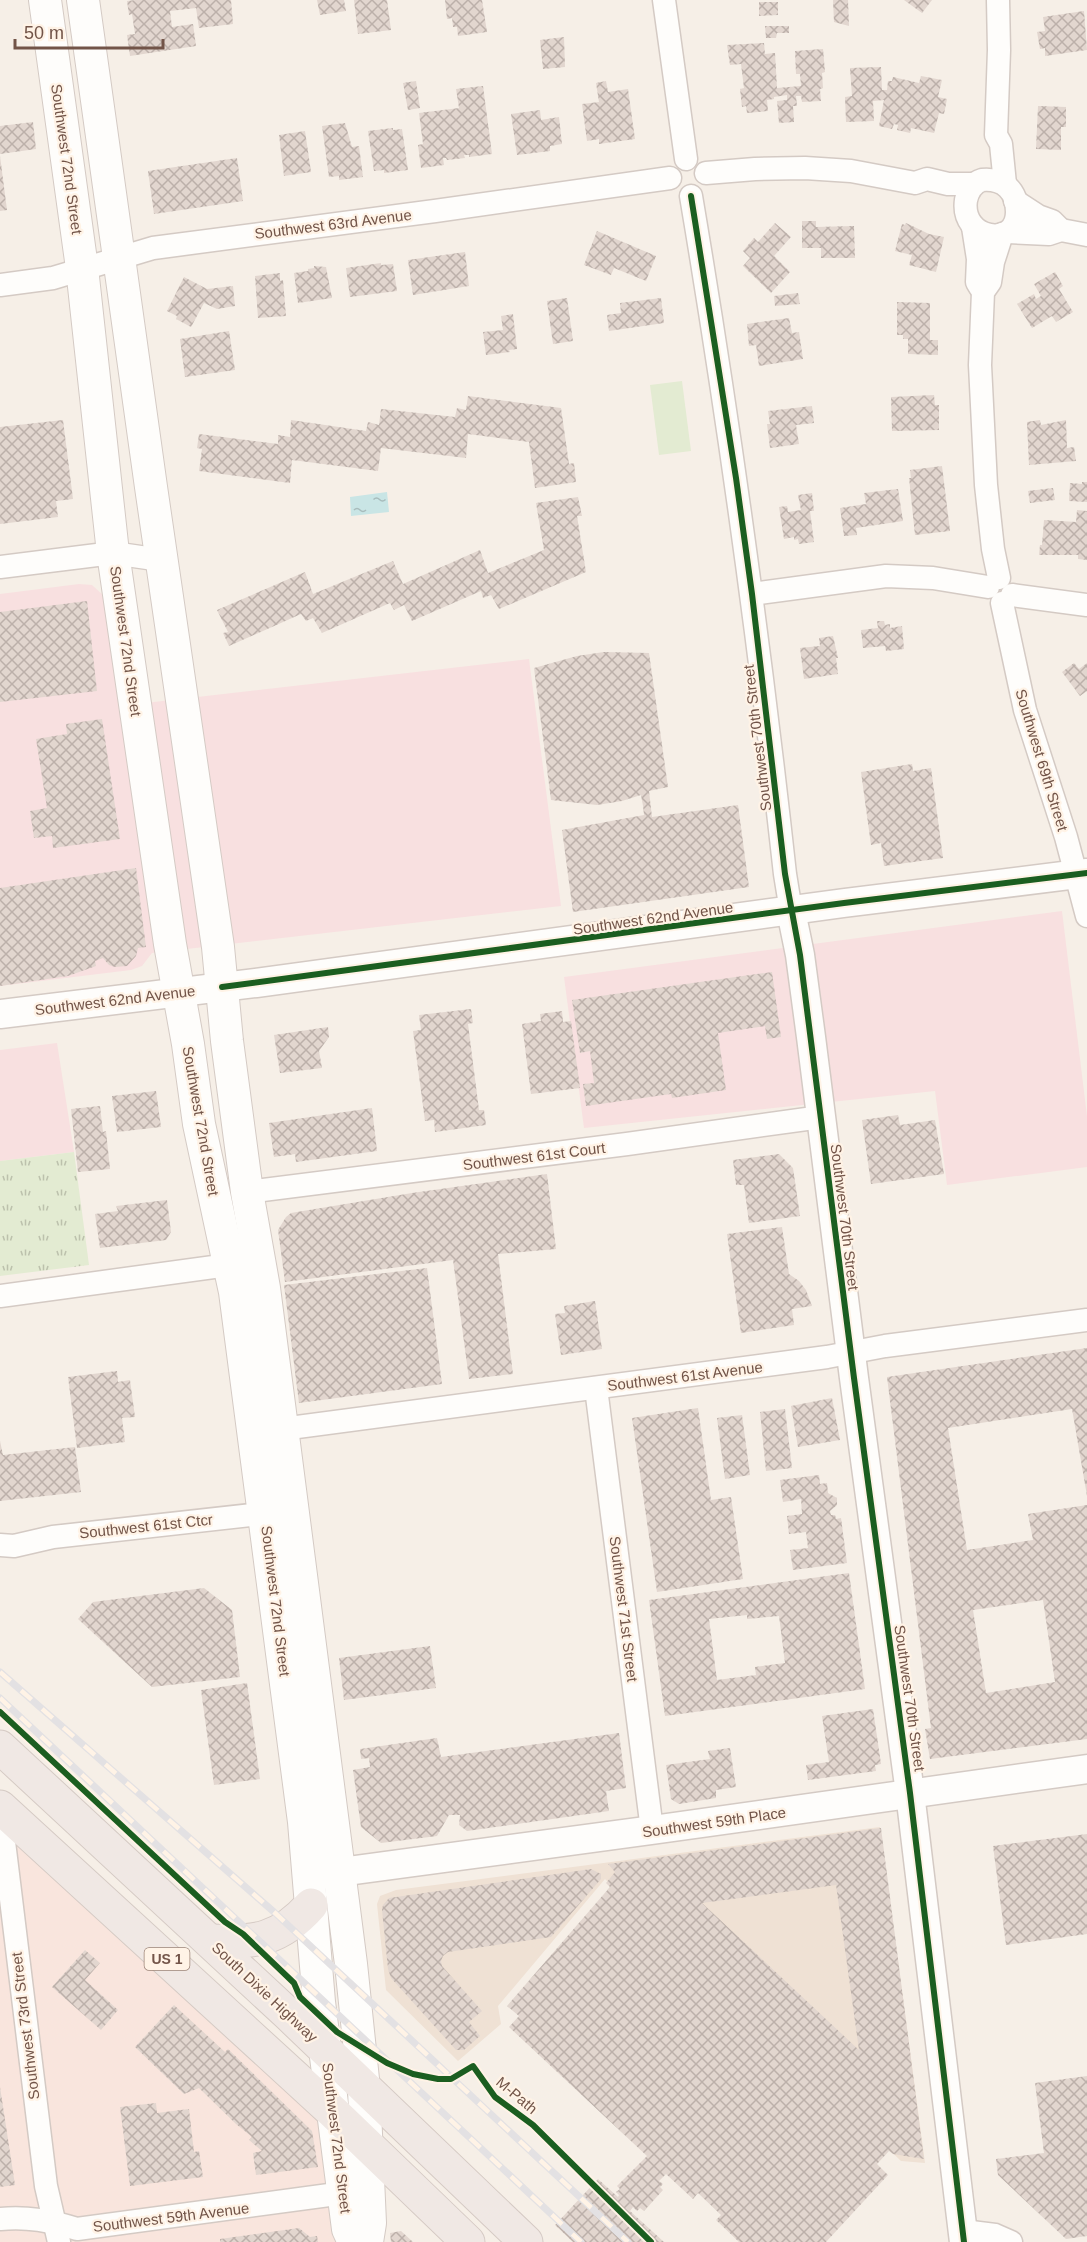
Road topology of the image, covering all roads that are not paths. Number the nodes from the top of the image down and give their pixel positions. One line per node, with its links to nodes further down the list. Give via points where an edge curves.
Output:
1 (45, 0): 18 (main road, Southwest 72nd Street)
2 (83, 0): 17 (main road, Southwest 72nd Street)
3 (664, 0): 6 (street)
4 (998, 0): 5 (street)
5 (996, 135): 9 (street, via 989,143); 11 (street)
6 (686, 159): 7 (street, via 697,161); 8 (street, via 676,164)
7 (706, 173): 10 (street, via 805,168 851,171); 12 (street, via 705,186)
8 (670, 178): 12 (street, via 675,190); 17 (street, Southwest 63rd Avenue, via 153,248)
9 (978, 182): 10 (street, via 948,184 927,179); 11 (street, via 994,180); 13 (street, via 968,193)
10 (915, 183): 13 (street)
11 (1010, 192): 14 (street); 15 (street, via 1016,221)
12 (691, 196): 25 (street, Southwest 70th Street)
13 (970, 221): 15 (street, via 988,235); 20 (street, Southwest 69th Street, via 978,259 977,282)
14 (1061, 230): 15 (street, via 1049,234); 16 (street)
15 (1005, 233): 20 (street, Southwest 69th Street, via 990,282)
16 (1087, 236)
17 (120, 257): 18 (street, Southwest 63rd Avenue); 22 (main road, Southwest 72nd Street)
18 (82, 268): 19 (street, Southwest 63rd Avenue, via 53,278); 21 (main road, Southwest 72nd Street)
19 (0, 285)
20 (983, 292): 24 (street, Southwest 69th Street, via 983,440 990,530)
21 (113, 553): 22 (street); 23 (street); 31 (main road, Southwest 72nd Street)
22 (161, 560): 30 (main road, Southwest 72nd Street)
23 (0, 567)
24 (1000, 590): 25 (street, via 943,579 886,576); 26 (street); 27 (street, Southwest 69th Street, via 1030,727)
25 (752, 594): 28 (street, Southwest 70th Street)
26 (1087, 605)
27 (1082, 874): 28 (street, Southwest 62nd Avenue); 29 (street, Southwest 69th Street)
28 (791, 911): 30 (street, Southwest 62nd Avenue); 33 (street, Southwest 70th Street)
29 (1087, 915)
30 (222, 987): 31 (street, Southwest 62nd Avenue); 34 (main road, Southwest 72nd Street)
31 (179, 993): 32 (street, Southwest 62nd Avenue); 35 (main road, Southwest 72nd Street, via 201,1137)
32 (0, 1014)
33 (821, 1117): 34 (street, Southwest 61st Court); 38 (street, Southwest 70th Street)
34 (247, 1192): 35 (main road, Southwest 72nd Street)
35 (245, 1263): 36 (street); 40 (main road, Southwest 72nd Street); 41 (main road, Southwest 72nd Street, via 235,1292)
36 (0, 1296)
37 (1087, 1320): 38 (street, Southwest 61st Avenue)
38 (850, 1353): 39 (street, Southwest 61st Avenue); 45 (street, Southwest 70th Street)
39 (596, 1388): 40 (street, Southwest 61st Avenue); 48 (street, Southwest 71st Street)
40 (282, 1429): 41 (main road, Southwest 72nd Street)
41 (278, 1512): 42 (street, Southwest 61st Ctcr, via 53,1537); 47 (main road, Southwest 72nd Street); 49 (main road, Southwest 72nd Street)
42 (7, 1546)
43 (0, 1747): 52 (highway, South Dixie Highway / US 1)
44 (1087, 1769): 45 (street, Southwest 59th Place)
45 (910, 1793): 48 (street, Southwest 59th Place); 60 (street, Southwest 70th Street)
46 (0, 1808): 51 (street, Southwest 73rd Street); 55 (highway, US 1)
47 (304, 1822): 49 (main road, via 316,1858 326,1869); 50 (main road, Southwest 72nd Street)
48 (652, 1830): 49 (street, Southwest 59th Place)
49 (340, 1872): 54 (main road, Southwest 72nd Street)
50 (311, 1905): 52 (highway, via 296,1922 260,1939); 53 (main road, Southwest 72nd Street)
51 (7, 1929): 59 (street, Southwest 73rd Street, via 44,2175)
52 (211, 1941): 53 (highway, South Dixie Highway / US 1)
53 (326, 2050): 54 (highway, South Dixie Highway / US 1); 55 (main road, Southwest 72nd Street)
54 (364, 2089): 56 (main road, Southwest 72nd Street); 64 (highway, South Dixie Highway / US 1)
55 (333, 2112): 56 (highway, US 1); 57 (main road, Southwest 72nd Street)
56 (366, 2145): 62 (main road, Southwest 72nd Street, via 370,2223); 63 (highway, US 1)
57 (344, 2193): 59 (street, Southwest 59th Avenue); 61 (main road, Southwest 72nd Street, via 348,2229)
58 (0, 2219): 59 (street, Southwest 59th Avenue, via 20,2216)
59 (57, 2232)
60 (964, 2236): 65 (street, via 995,2235)
61 (354, 2242)
62 (367, 2242)
63 (468, 2242)
64 (526, 2242)
65 (1011, 2242)

